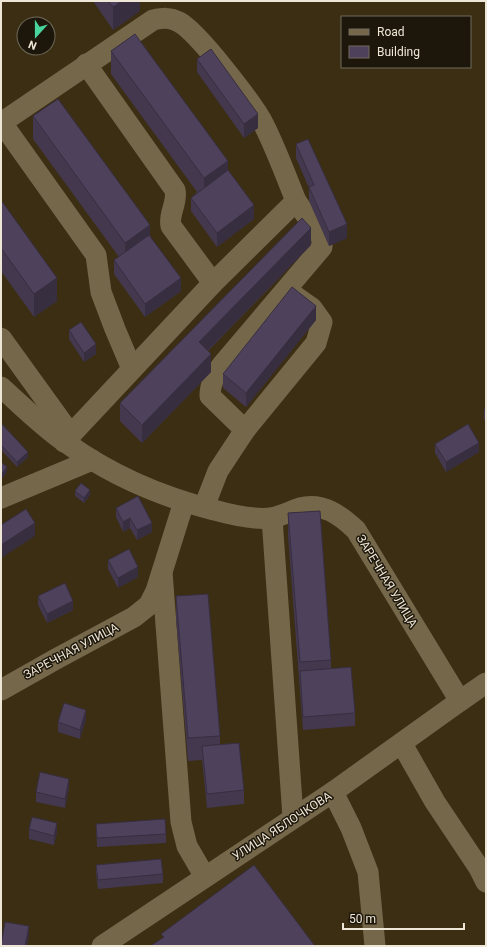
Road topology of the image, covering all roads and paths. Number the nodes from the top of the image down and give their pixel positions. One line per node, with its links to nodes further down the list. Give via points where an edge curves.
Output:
1 (86, 64): 2 (street); 3 (street, via 153,20 167,17 180,22 193,33 255,109); 4 (street, via 175,190 177,198 170,219 171,226)
2 (1, 123): 7 (street, via 96,255 102,292)
3 (296, 201): 4 (street); 5 (street, via 322,238 322,247)
4 (213, 283): 7 (street)
5 (286, 290): 9 (street, via 222,365 210,387 210,396); 9 (street, via 312,308 322,322 316,343)
6 (1, 338): 10 (street)
7 (132, 369): 10 (street)
8 (1, 387): 10 (street, ЗАРЕЧНАЯ УЛИЦА)
9 (245, 430): 14 (street, via 218,471)
10 (67, 438): 11 (street, ЗАРЕЧНАЯ УЛИЦА)
11 (92, 460): 12 (street); 13 (street, ЗАРЕЧНАЯ УЛИЦА)
12 (1, 498)
13 (184, 502): 14 (street, ЗАРЕЧНАЯ УЛИЦА); 16 (street, ЗАРЕЧНАЯ УЛИЦА)
14 (204, 507): 15 (street, ЗАРЕЧНАЯ УЛИЦА, via 254,518)
15 (272, 518): 19 (street, ЗАРЕЧНАЯ УЛИЦА, via 302,508 323,507 343,517 356,530); 22 (street)
16 (162, 572): 18 (street, ЗАРЕЧНАЯ УЛИЦА, via 149,605 134,617); 23 (street, via 182,822 187,846)
17 (486, 683): 19 (street)
18 (1, 690)
19 (460, 701): 20 (street, УЛИЦА ЯБЛОЧКОВА)
20 (402, 744): 21 (street, УЛИЦА ЯБЛОЧКОВА); 24 (street)
21 (333, 792): 22 (street, УЛИЦА ЯБЛОЧКОВА); 26 (street, via 351,828 368,872)
22 (293, 817): 23 (street, УЛИЦА ЯБЛОЧКОВА)
23 (205, 877): 25 (street, УЛИЦА ЯБЛОЧКОВА)
24 (486, 882)
25 (102, 946)
26 (375, 946)

